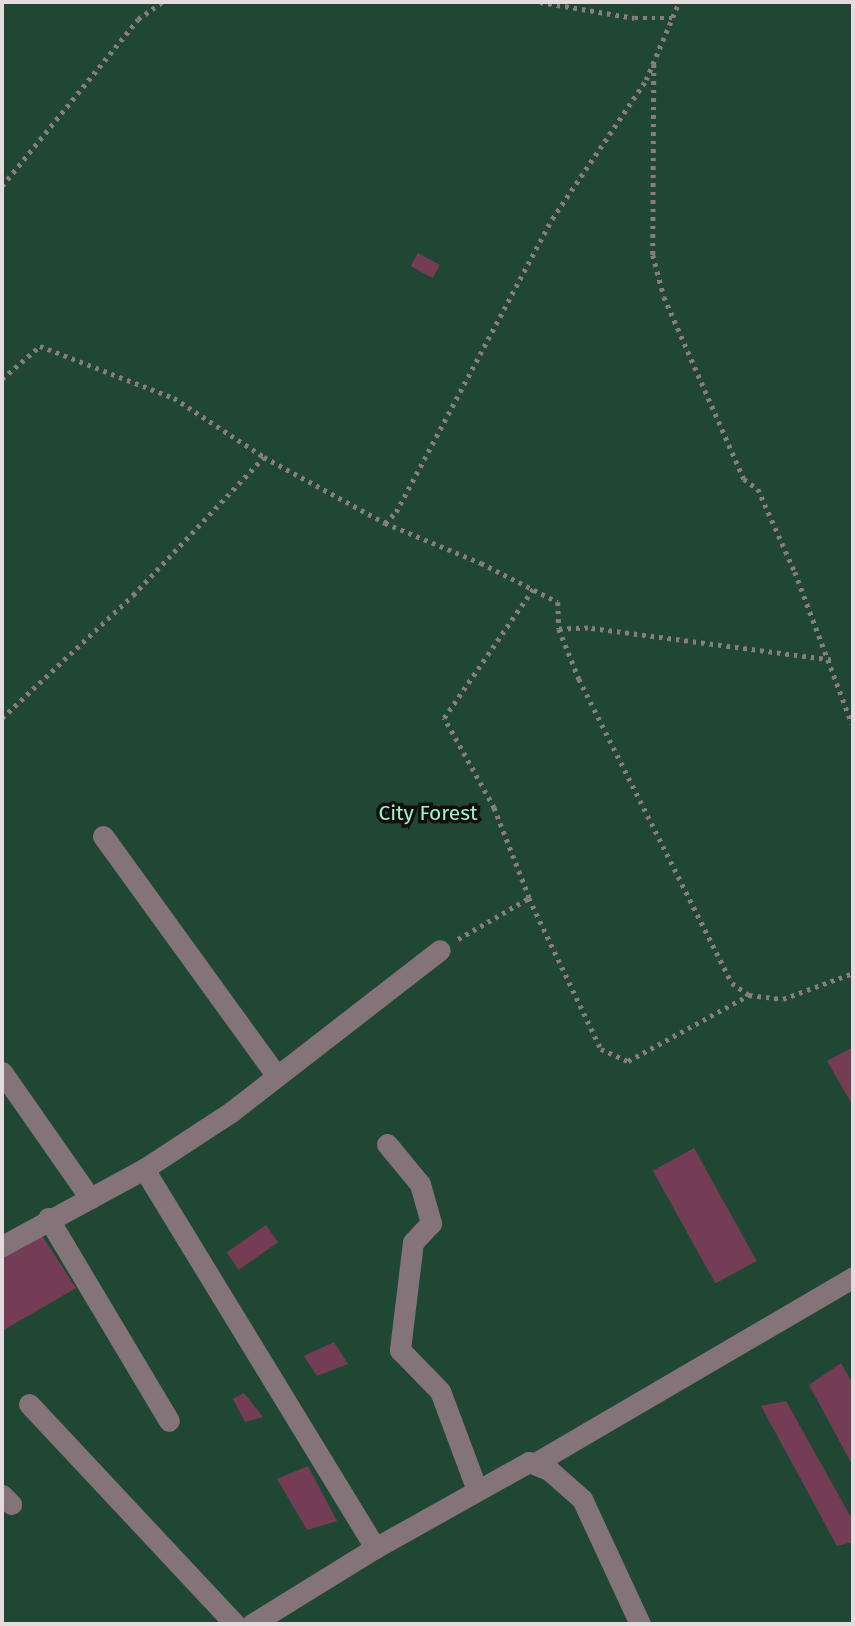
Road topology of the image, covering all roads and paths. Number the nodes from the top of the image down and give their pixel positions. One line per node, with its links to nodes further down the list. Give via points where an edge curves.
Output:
1 (162, 2): 6 (path, via 138,19)
2 (540, 2): 4 (path, via 635,18)
3 (679, 2): 4 (path)
4 (672, 18): 5 (path)
5 (654, 60): 9 (path, via 646,80 552,219 396,512); 12 (path, via 653,255 664,297 744,479 758,489)
6 (2, 186)
7 (2, 379): 8 (path, via 40,346 174,398)
8 (264, 457): 9 (path); 13 (path, via 133,595)
9 (385, 523): 10 (path)
10 (533, 589): 11 (path, via 558,602); 16 (path, via 444,718 494,808)
11 (559, 629): 12 (path, via 588,628); 19 (path, via 579,679 732,984)
12 (831, 660): 14 (path)
13 (2, 718)
14 (853, 725)
15 (103, 836): 21 (street)
16 (528, 898): 17 (path); 19 (path, via 601,1049 628,1061)
17 (440, 950): 21 (street)
18 (853, 973): 19 (path, via 783,999)
19 (749, 995)
20 (2, 1072): 24 (street)
21 (276, 1075): 23 (street)
22 (387, 1144): 31 (street, via 420,1184 430,1223 413,1242 400,1350 440,1391)
23 (144, 1169): 24 (street); 32 (street)
24 (90, 1198): 25 (street)
25 (48, 1219): 26 (street); 29 (street)
26 (5, 1237)
27 (853, 1277): 30 (street)
28 (29, 1404): 33 (street)
29 (169, 1420)
30 (537, 1462): 31 (street, via 523,1464); 35 (street, via 582,1499)
31 (477, 1490): 32 (street)
32 (375, 1548): 34 (street)
33 (235, 1624)
34 (252, 1624)
35 (640, 1624)

